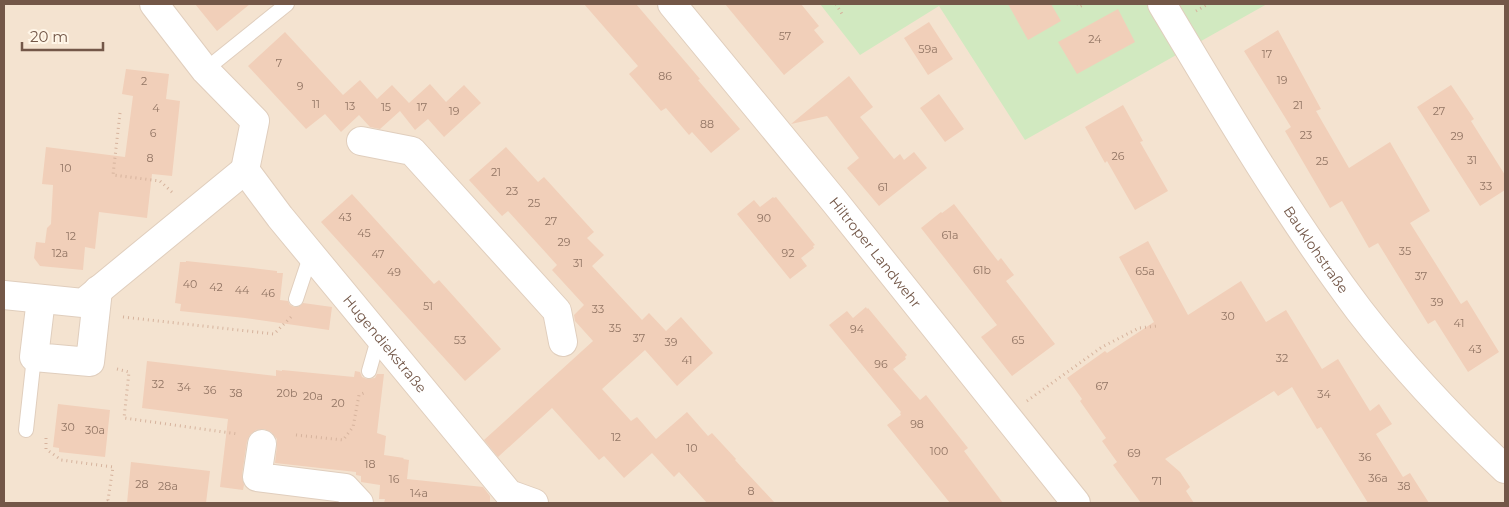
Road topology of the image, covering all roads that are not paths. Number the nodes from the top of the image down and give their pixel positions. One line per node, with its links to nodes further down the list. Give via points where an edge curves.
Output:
1 (154, 4): 5 (street)
2 (287, 4): 5 (lane)
3 (672, 4): 22 (street, Hiltroper Landwehr, via 836,202)
4 (1162, 4): 19 (street, Bauklohstraße, via 1242,138 1360,310 1409,371)
5 (205, 70): 7 (street, via 255,121)
6 (361, 142): 14 (street, via 412,151 557,311)
7 (245, 170): 8 (street, Hugendiekstraße); 12 (street, via 193,212)
8 (311, 254): 10 (lane); 13 (street, Hugendiekstraße)
9 (4, 295): 11 (street)
10 (296, 298)
11 (41, 299): 12 (street); 15 (street)
12 (97, 302): 15 (street, via 90,362)
13 (379, 336): 16 (lane); 21 (street, Hugendiekstraße, via 509,494)
14 (563, 342)
15 (34, 357): 17 (lane)
16 (369, 370)
17 (26, 430)
18 (262, 444): 20 (street, via 257,476 345,488)
19 (1505, 469)
20 (359, 503)
21 (534, 503)
22 (1076, 503)

